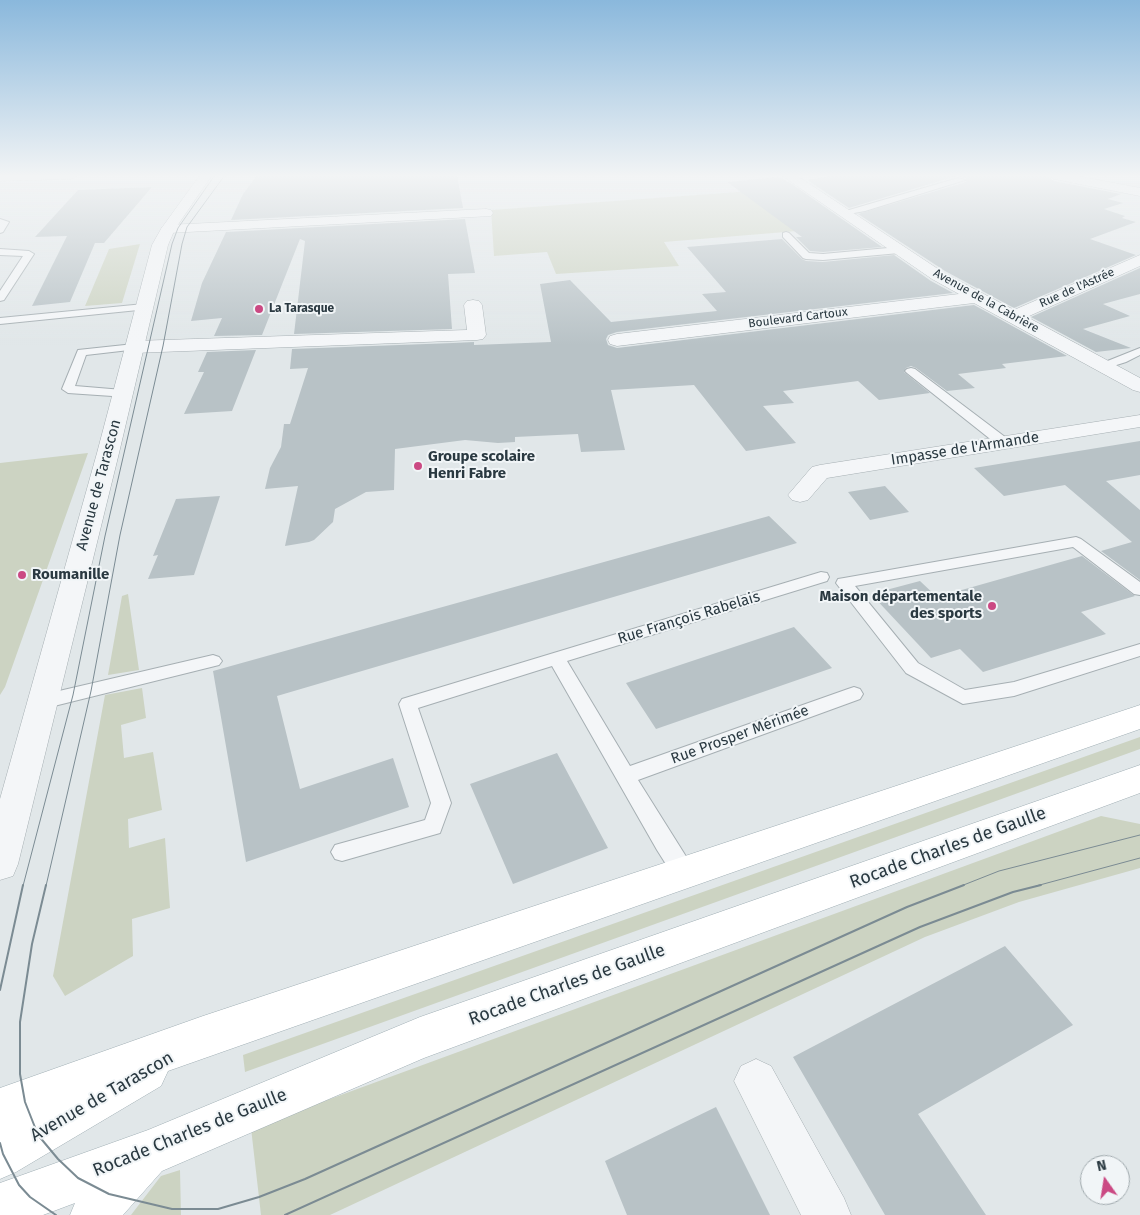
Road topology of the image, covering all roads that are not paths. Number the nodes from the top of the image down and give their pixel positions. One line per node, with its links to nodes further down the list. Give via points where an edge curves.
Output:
1 (167, 232): 10 (street, Avenue de Tarascon, via 160,245)
2 (872, 232): 4 (street, Avenue de la Cabrière)
3 (786, 235): 4 (lane, via 806,256)
4 (899, 250): 7 (street, Avenue de la Cabrière)
5 (0, 252): 8 (lane, via 29,254)
6 (1140, 260): 11 (street, Rue de l'Astrée)
7 (978, 297): 11 (street, Avenue de la Cabrière); 13 (street, Boulevard Cartoux)
8 (0, 298)
9 (473, 305): 14 (street, via 477,335)
10 (144, 307): 12 (lane); 14 (street, Avenue de Tarascon)
11 (1015, 316): 16 (street, Avenue de la Cabrière)
12 (0, 321)
13 (617, 340)
14 (134, 347): 19 (street, Avenue de Tarascon); 19 (lane, via 82,352 68,389)
15 (1140, 351): 16 (lane)
16 (1104, 366): 18 (street, Avenue de la Cabrière)
17 (911, 370): 21 (lane)
18 (1140, 386)
19 (123, 394): 29 (street, Avenue de Tarascon)
20 (1140, 421): 21 (street, Impasse de l'Armande)
21 (1004, 443): 22 (street, Impasse de l'Armande, via 820,472)
22 (800, 495)
23 (821, 577): 26 (lane, Rue François Rabelais)
24 (1140, 590): 25 (lane, via 1076,542 844,583 912,668 964,697 1014,689)
25 (1140, 650)
26 (557, 658): 31 (lane); 33 (lane, Rue François Rabelais, via 408,704 441,803 433,827)
27 (213, 661): 29 (lane)
28 (854, 694): 31 (lane, Rue Prosper Mérimée)
29 (42, 702): 34 (street, Avenue de Tarascon)
30 (1140, 717): 35 (main road)
31 (626, 776): 35 (lane)
32 (1140, 778): 39 (main road, Rocade Charles de Gaulle, via 420,1038)
33 (342, 852)
34 (0, 864)
35 (684, 873): 36 (main road)
36 (203, 1037): 38 (main road); 40 (main road, Avenue de Tarascon)
37 (756, 1081): 43 (street)
38 (0, 1110)
39 (149, 1153): 41 (main road, Rocade Charles de Gaulle); 42 (main road, via 109,1194)
40 (0, 1156)
41 (0, 1207)
42 (94, 1215)
43 (827, 1215)

